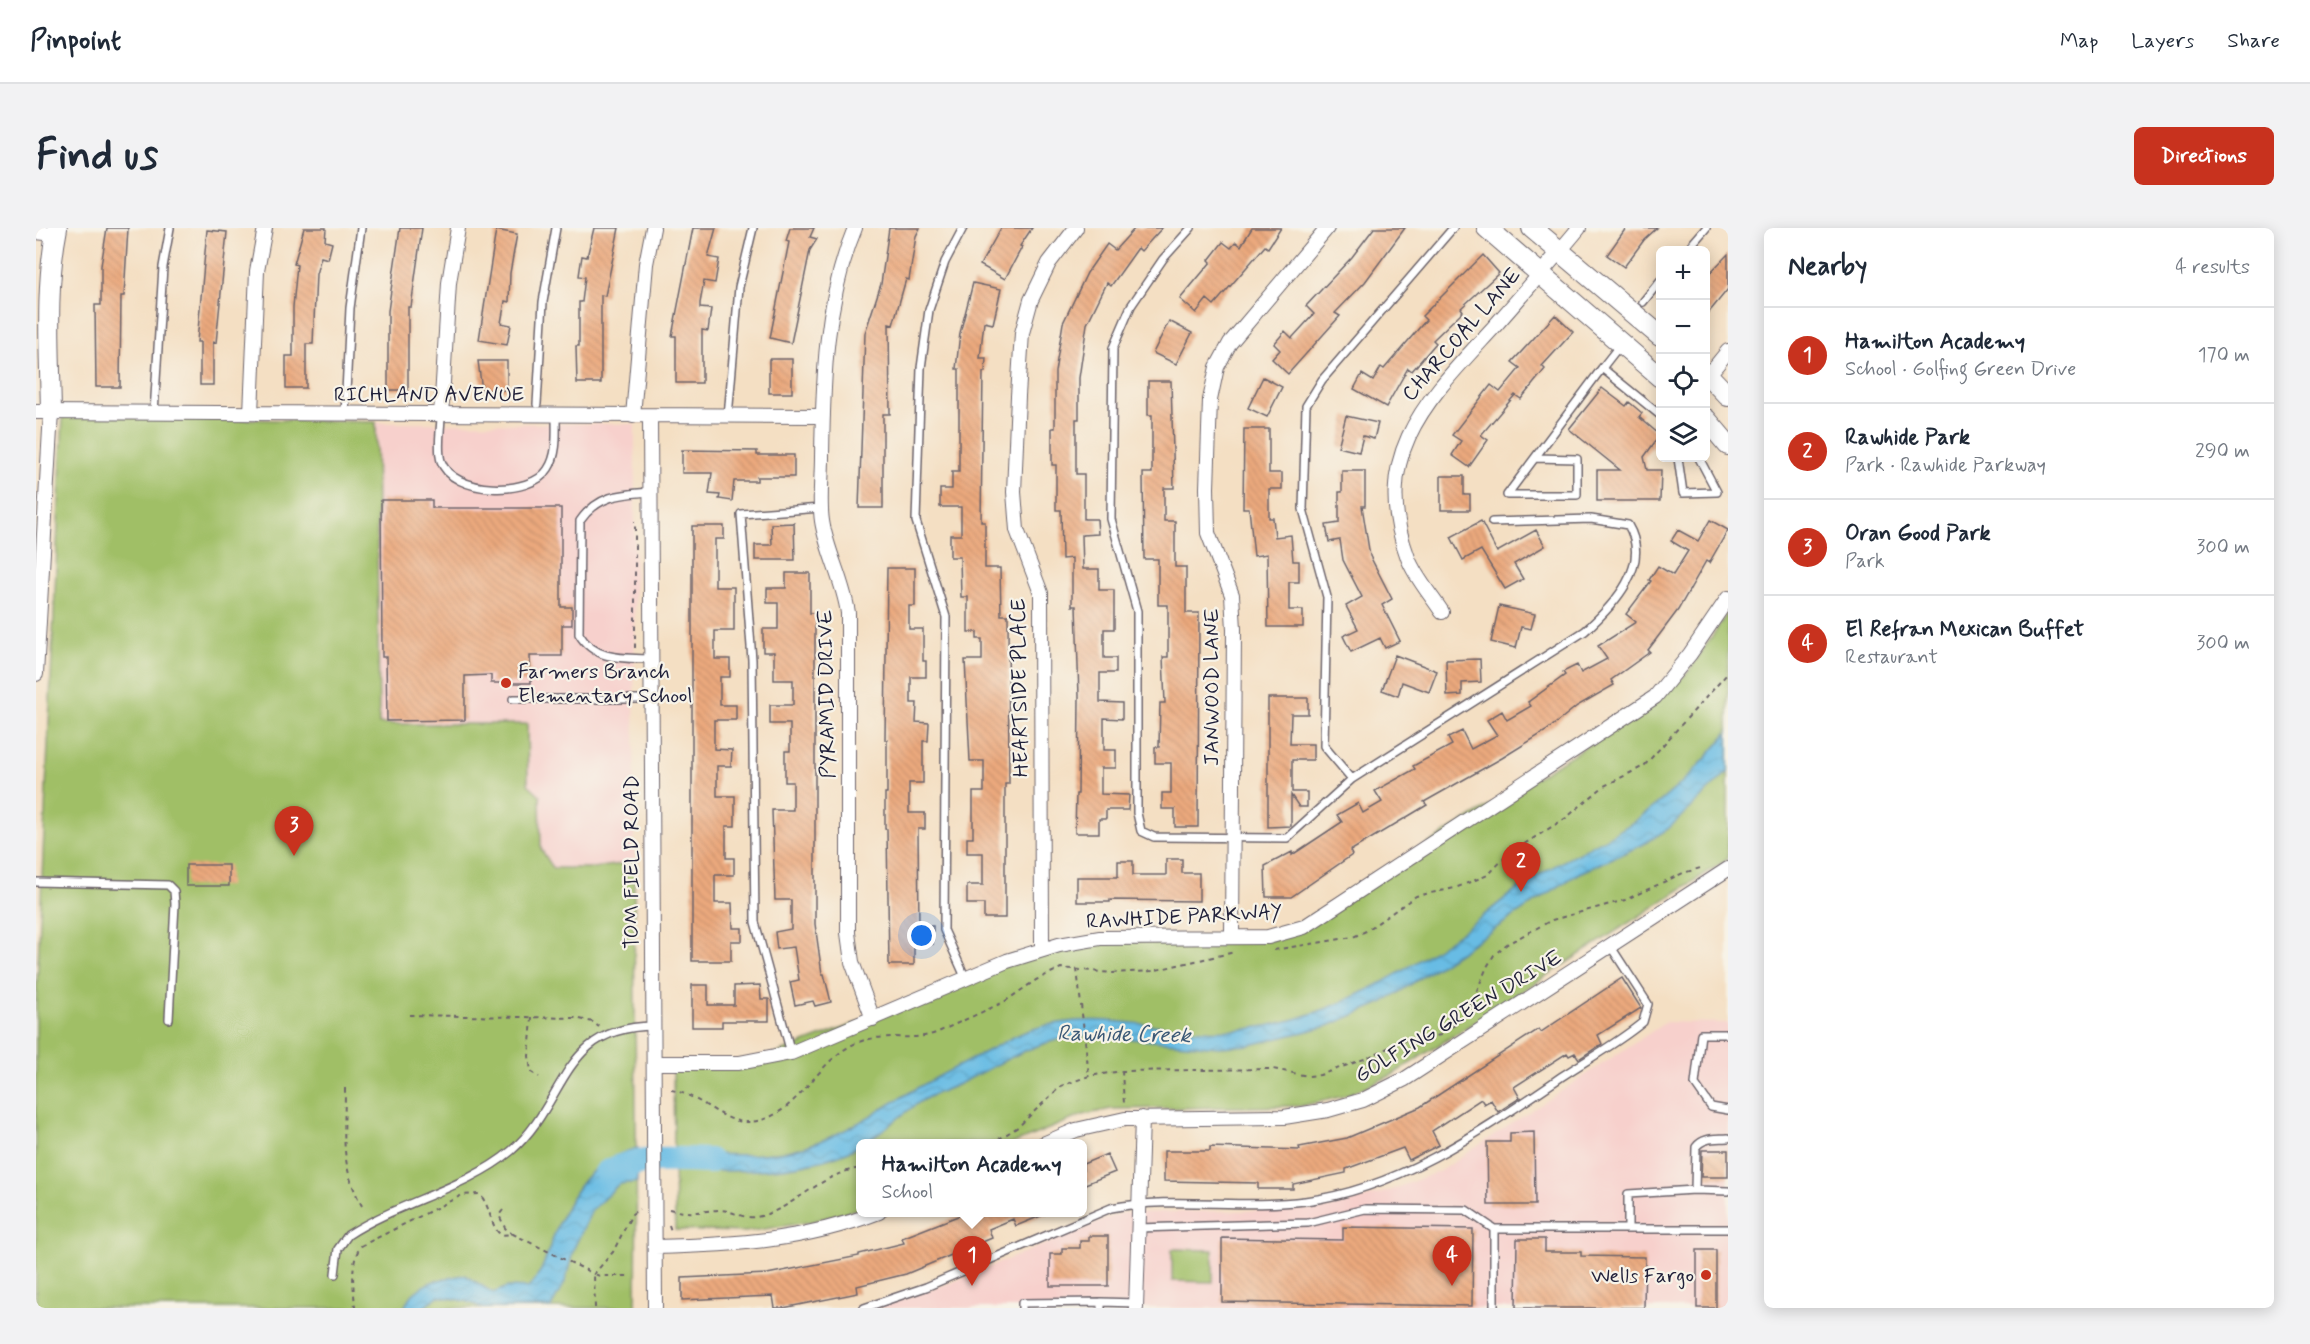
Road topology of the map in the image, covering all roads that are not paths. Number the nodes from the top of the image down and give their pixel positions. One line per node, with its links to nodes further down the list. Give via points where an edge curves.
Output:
1 (170, 228): 34 (lane, via 163,267)
2 (265, 228): 36 (street, via 257,271)
3 (361, 228): 37 (lane, via 350,308)
4 (458, 228): 38 (street, via 449,283)
5 (556, 228): 32 (lane, via 543,302)
6 (653, 228): 40 (street)
7 (753, 228): 43 (lane, via 739,287)
8 (855, 228): 42 (street, PYRAMID DRIVE, via 835,294 828,334)
9 (963, 228): 66 (lane, via 945,262 929,310 921,368 916,521 946,617 944,930)
10 (1076, 228): 65 (street, HEARTSIDE PLACE, via 1049,263 1031,300 1022,333 1018,396 1014,492 1017,530 1041,593)
11 (1191, 228): 60 (lane, via 1163,258 1131,306 1113,348 1111,519 1137,611 1137,813 1141,831 1154,837)
12 (1327, 228): 60 (street, JANWOOD LANE, via 1230,343 1217,367 1210,400 1208,533 1232,595 1234,629)
13 (1453, 228): 59 (lane, via 1335,364 1306,406 1303,509 1327,597 1328,616 1323,746)
14 (1487, 228): 21 (main road)
15 (1532, 228): 20 (main road)
16 (1579, 228): 20 (street, CHARCOAL LANE)
17 (1706, 228): 19 (lane)
18 (49, 231): 33 (main road, via 51,267)
19 (1690, 246)
20 (1560, 251): 21 (street, CHARCOAL LANE); 24 (main road)
21 (1540, 275): 25 (main road); 54 (street, CHARCOAL LANE, via 1434,393 1403,446 1396,481 1399,528 1409,560)
22 (1656, 286): 23 (lane)
23 (1643, 302)
24 (1656, 333)
25 (1622, 343): 27 (lane); 29 (main road)
26 (1728, 351): 28 (street)
27 (1602, 368): 35 (lane); 46 (lane)
28 (1710, 371)
29 (1656, 373)
30 (1710, 379): 31 (main road)
31 (1728, 396)
32 (537, 404)
33 (43, 412): 34 (street, RICHLAND AVENUE); 49 (street)
34 (154, 412): 36 (street, RICHLAND AVENUE)
35 (1656, 412)
36 (251, 413): 37 (street, RICHLAND AVENUE)
37 (345, 414): 38 (street, RICHLAND AVENUE)
38 (441, 415): 39 (street, RICHLAND AVENUE); 39 (lane, via 441,460 459,482 476,487 520,487 537,481 554,456)
39 (556, 416): 40 (street, RICHLAND AVENUE)
40 (633, 416): 41 (street, RICHLAND AVENUE)
41 (650, 416): 43 (street, RICHLAND AVENUE); 50 (street, TOM FIELD ROAD)
42 (823, 416): 43 (street, RICHLAND AVENUE); 51 (street, PYRAMID DRIVE)
43 (728, 417)
44 (1710, 424): 45 (main road)
45 (1728, 445)
46 (1535, 458): 46 (lane, via 1508,495 1577,495 1577,459)
47 (1679, 462): 48 (lane, via 1683,493 1718,492)
48 (1701, 462)
49 (42, 464): 56 (street)
50 (644, 492): 55 (street, TOM FIELD ROAD); 55 (lane, via 602,499 580,521 579,634 598,655)
51 (822, 507): 68 (street, PYRAMID DRIVE, via 826,539 844,586 848,613 848,933 852,962); 71 (lane, via 741,514 752,660 755,922)
52 (1492, 522): 59 (lane, via 1592,519 1628,525 1635,537 1632,576 1608,610 1585,631)
53 (1728, 598): 63 (street, RAWHIDE PARKWAY, via 1674,675 1655,697 1628,717 1304,927 1268,937)
54 (1442, 612)
55 (651, 659): 58 (street, TOM FIELD ROAD)
56 (36, 674)
57 (513, 699): 58 (lane)
58 (652, 699): 69 (street, TOM FIELD ROAD)
59 (1352, 779): 60 (lane, via 1287,838)
60 (1231, 838): 63 (street, JANWOOD LANE)
61 (1728, 869): 64 (street, GOLFING GREEN DRIVE)
62 (36, 882): 67 (lane, via 168,885 174,891)
63 (1232, 937): 65 (street, RAWHIDE PARKWAY, via 1100,938)
64 (1611, 946): 74 (street, GOLFING GREEN DRIVE, via 1405,1079 1363,1100 1284,1117); 79 (lane, via 1648,1004 1643,1022 1535,1095 1414,1167 1356,1191 1305,1201)
65 (1042, 949): 66 (street, RAWHIDE PARKWAY)
66 (966, 980): 68 (street, RAWHIDE PARKWAY)
67 (169, 1018)
68 (873, 1019): 71 (street, RAWHIDE PARKWAY)
69 (653, 1026): 72 (street, TOM FIELD ROAD); 86 (lane, via 628,1026 607,1033 579,1056 526,1135 510,1151 485,1168 348,1234 338,1249)
70 (1728, 1034): 73 (lane, via 1701,1034 1695,1084 1711,1107)
71 (791, 1053): 72 (street, RAWHIDE PARKWAY, via 739,1063)
72 (654, 1063): 85 (street, TOM FIELD ROAD)
73 (1728, 1110)
74 (1142, 1118): 76 (street, GOLFING GREEN DRIVE, via 1076,1130); 79 (street)
75 (1728, 1138): 77 (lane, via 1700,1141 1696,1147)
76 (1053, 1139)
77 (1695, 1190): 78 (lane); 83 (lane, via 1628,1194)
78 (1728, 1191)
79 (1139, 1203): 81 (street); 90 (lane, via 1111,1208 926,1287)
80 (866, 1217): 85 (street, via 771,1241)
81 (1138, 1228): 82 (lane, via 1308,1223 1365,1209 1466,1210); 88 (street)
82 (1494, 1229): 83 (lane); 92 (lane)
83 (1628, 1229): 84 (lane)
84 (1728, 1229)
85 (655, 1247): 89 (street, TOM FIELD ROAD)
86 (335, 1274)
87 (1101, 1305): 88 (lane); 91 (lane, via 1022,1303)
88 (1136, 1306)
89 (655, 1308)
90 (864, 1308)
91 (1022, 1308)
92 (1494, 1308)

